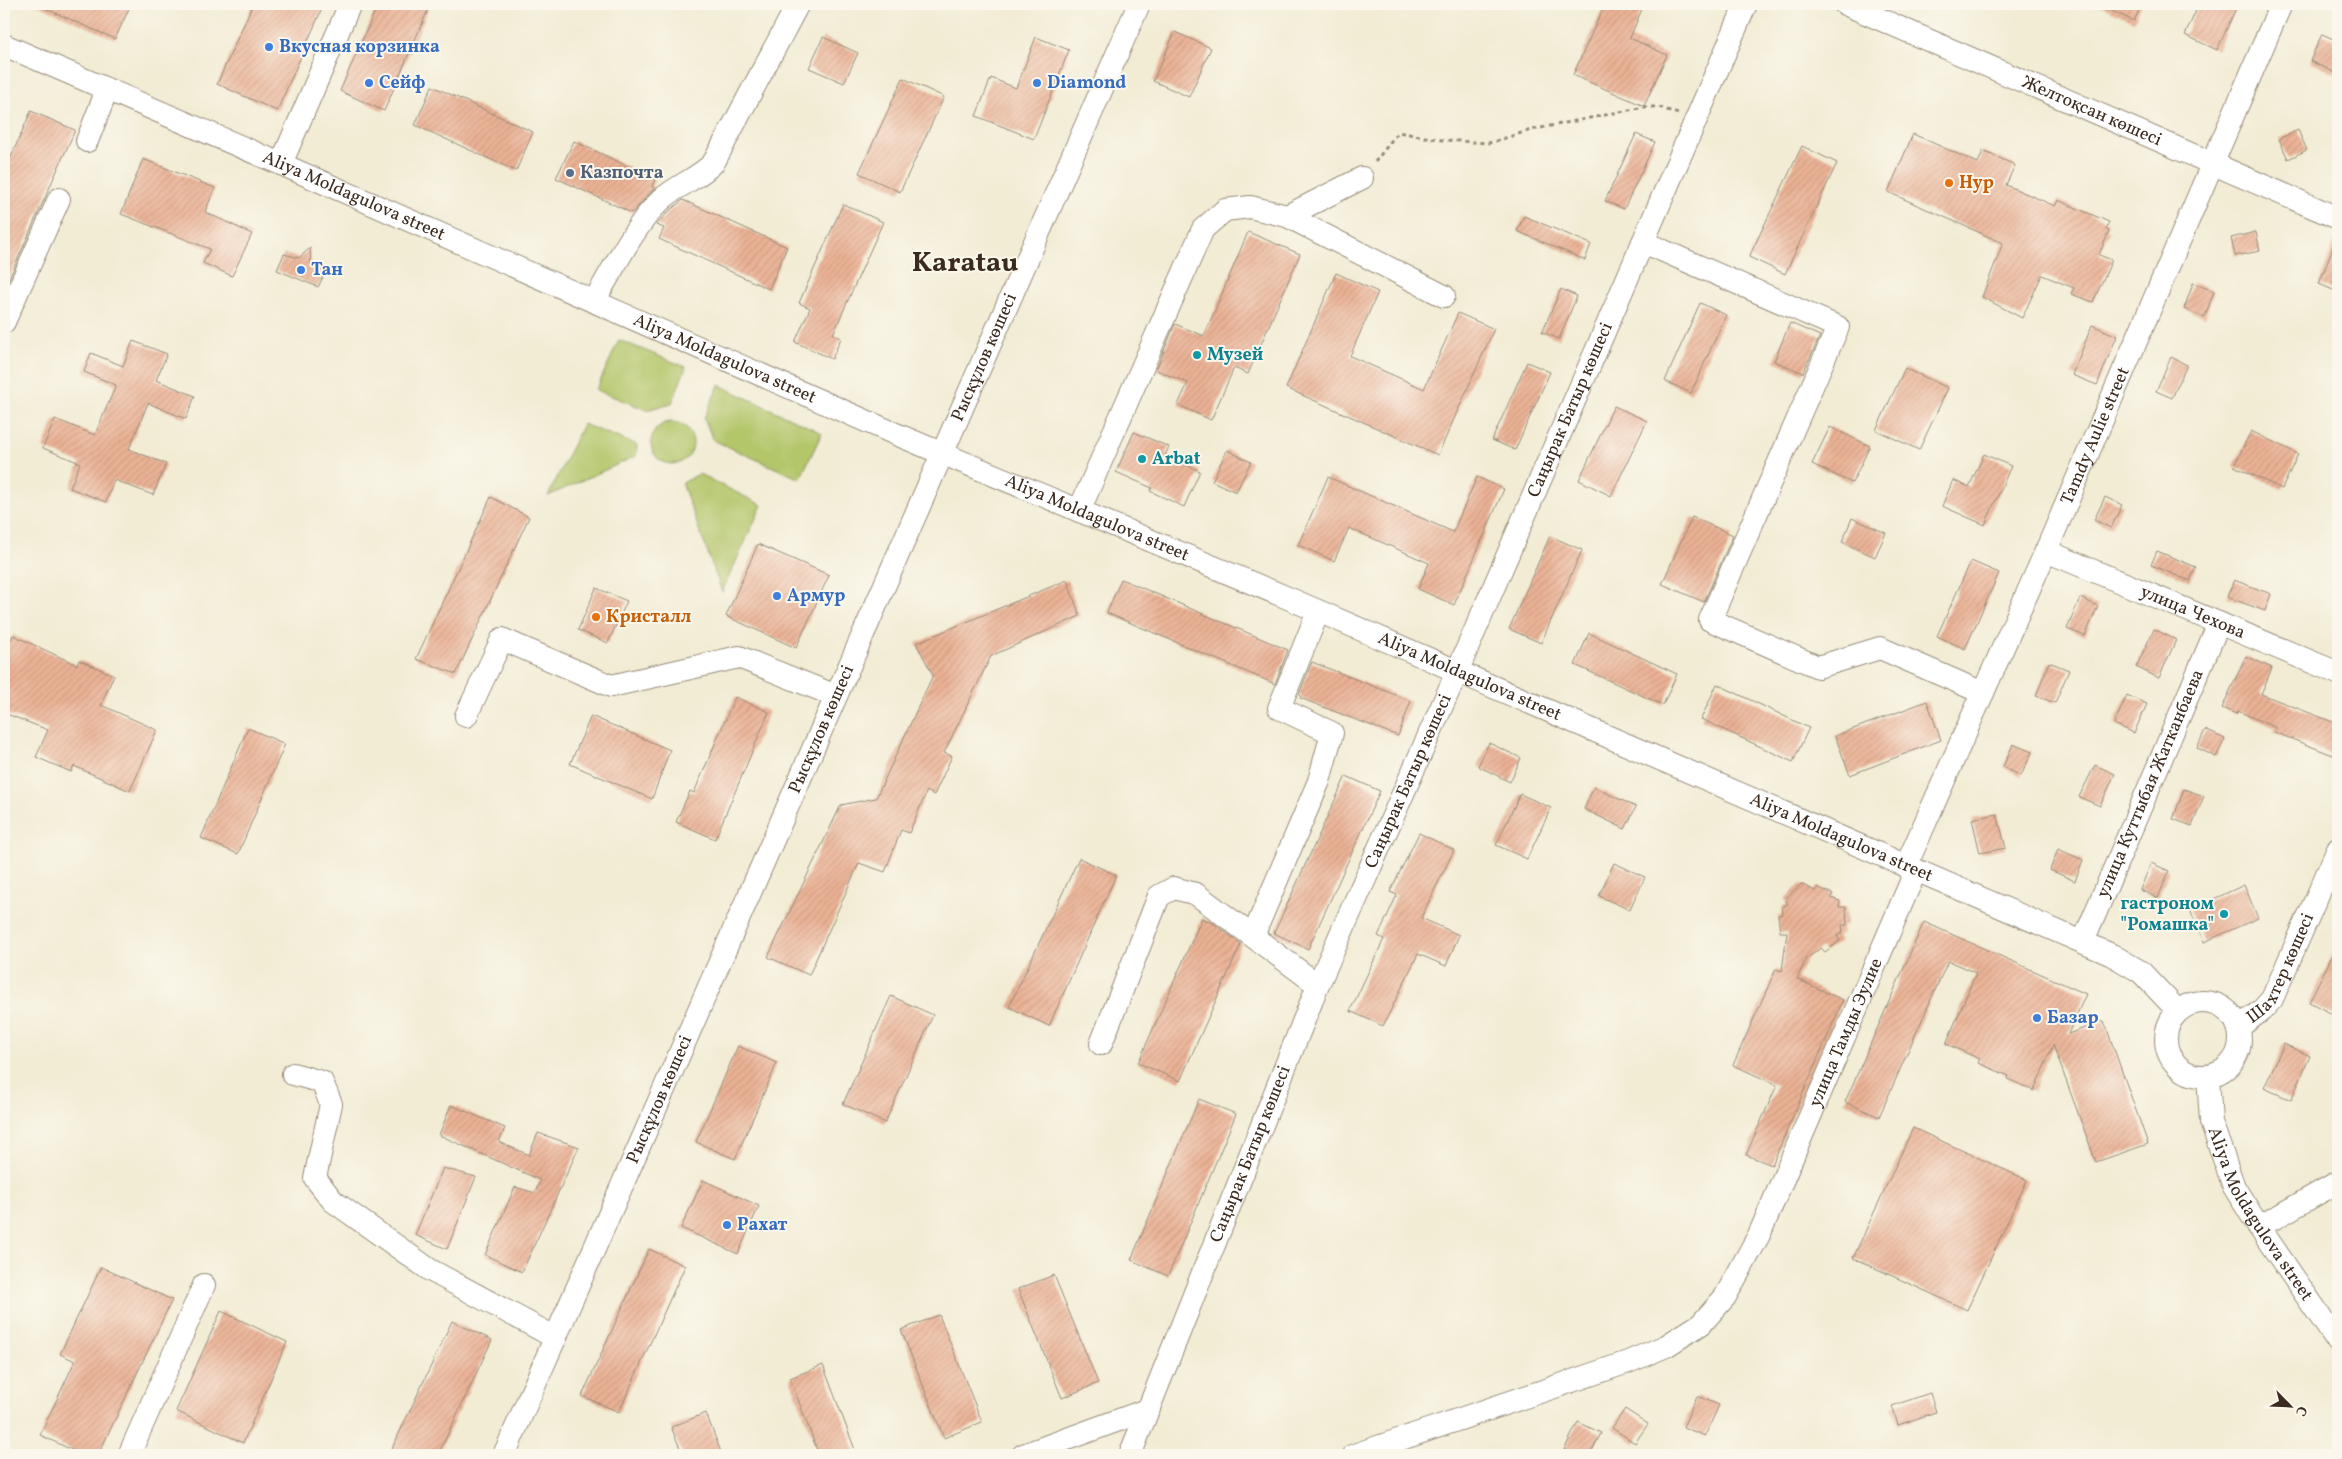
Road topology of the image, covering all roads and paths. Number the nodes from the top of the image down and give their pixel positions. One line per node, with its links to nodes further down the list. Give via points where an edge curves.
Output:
1 (350, 4): 12 (street)
2 (798, 4): 19 (street, via 714,162 679,185 647,214)
3 (1139, 4): 21 (street, Рысқұлов көшесі)
4 (1746, 4): 9 (street, Саңырак Батыр көшесі)
5 (1845, 4): 11 (street, Желтоқсан көшесі)
6 (2281, 4): 11 (street, Tamdy Aulie street)
7 (4, 46): 8 (street, Aliya Moldagulova street)
8 (107, 90): 10 (street); 12 (street, Aliya Moldagulova street)
9 (1696, 121): 13 (path, via 1658,107 1644,107 1531,130 1488,143 1442,140 1398,132); 17 (street, Саңырак Батыр көшесі)
10 (87, 141)
11 (2214, 163): 16 (street, Желтоқсан көшесі); 23 (street, Tamdy Aulie street)
12 (281, 164): 19 (street, Aliya Moldagulova street)
13 (1362, 178): 15 (street)
14 (59, 199): 20 (street)
15 (1287, 216): 18 (street); 22 (street, via 1250,207 1225,210 1203,229)
16 (2338, 218)
17 (1643, 242): 26 (street, Саңырак Батыр көшесі); 28 (street, via 1838,327 1710,620 1818,666 1880,648)
18 (1444, 296)
19 (594, 301): 21 (street, Aliya Moldagulova street)
20 (4, 322)
21 (942, 453): 22 (street, Aliya Moldagulova street); 29 (street, Рысқұлов көшесі)
22 (1080, 511): 24 (street, Aliya Moldagulova street)
23 (2046, 552): 25 (street, улица Чехова); 28 (street, Tamdy Aulie street)
24 (1318, 612): 26 (street, Aliya Moldagulova street); 33 (street, via 1279,708 1332,733 1319,782)
25 (2219, 623): 27 (street, улица Чехова); 34 (street, улица Куттыбая Жатканбаева)
26 (1457, 672): 32 (street, Aliya Moldagulova street); 35 (street, Саңырак Батыр көшесі)
27 (2338, 673)
28 (1983, 693): 32 (street, Tamdy Aulie street)
29 (836, 696): 30 (street, via 739,657 611,686 502,639); 44 (street, Рысқұлов көшесі)
30 (466, 716)
31 (2338, 850): 37 (street, Шахтер көшесі, via 2272,999)
32 (1911, 868): 34 (street, Aliya Moldagulova street); 51 (street, улица Тамды Эулие, via 1759,1235 1726,1297 1701,1324 1666,1346 1628,1362)
33 (1253, 936): 35 (street); 38 (street, via 1196,894 1174,888 1159,896)
34 (2083, 942): 36 (street, Aliya Moldagulova street, via 2141,972)
35 (1318, 985): 46 (street, Саңырак Батыр көшесі)
36 (2178, 1011): 37 (street, via 2190,1003 2205,1001 2220,1005 2232,1014); 40 (street, via 2166,1034 2166,1048 2182,1070)
37 (2239, 1027): 40 (street, via 2240,1049 2235,1059 2218,1073)
38 (1101, 1044)
39 (292, 1074): 44 (street, via 322,1082 331,1104 315,1178 333,1201 430,1270)
40 (2208, 1076): 42 (street, Aliya Moldagulova street, via 2211,1122 2221,1152 2234,1187)
41 (2338, 1182): 42 (street)
42 (2259, 1227): 45 (street, Aliya Moldagulova street)
43 (204, 1285): 47 (street)
44 (556, 1338): 48 (street, Рысқұлов көшесі)
45 (2338, 1342)
46 (1149, 1409): 49 (street); 50 (street, Саңырак Батыр көшесі)
47 (129, 1455)
48 (504, 1455)
49 (1023, 1455)
50 (1130, 1455)
51 (1354, 1455)

